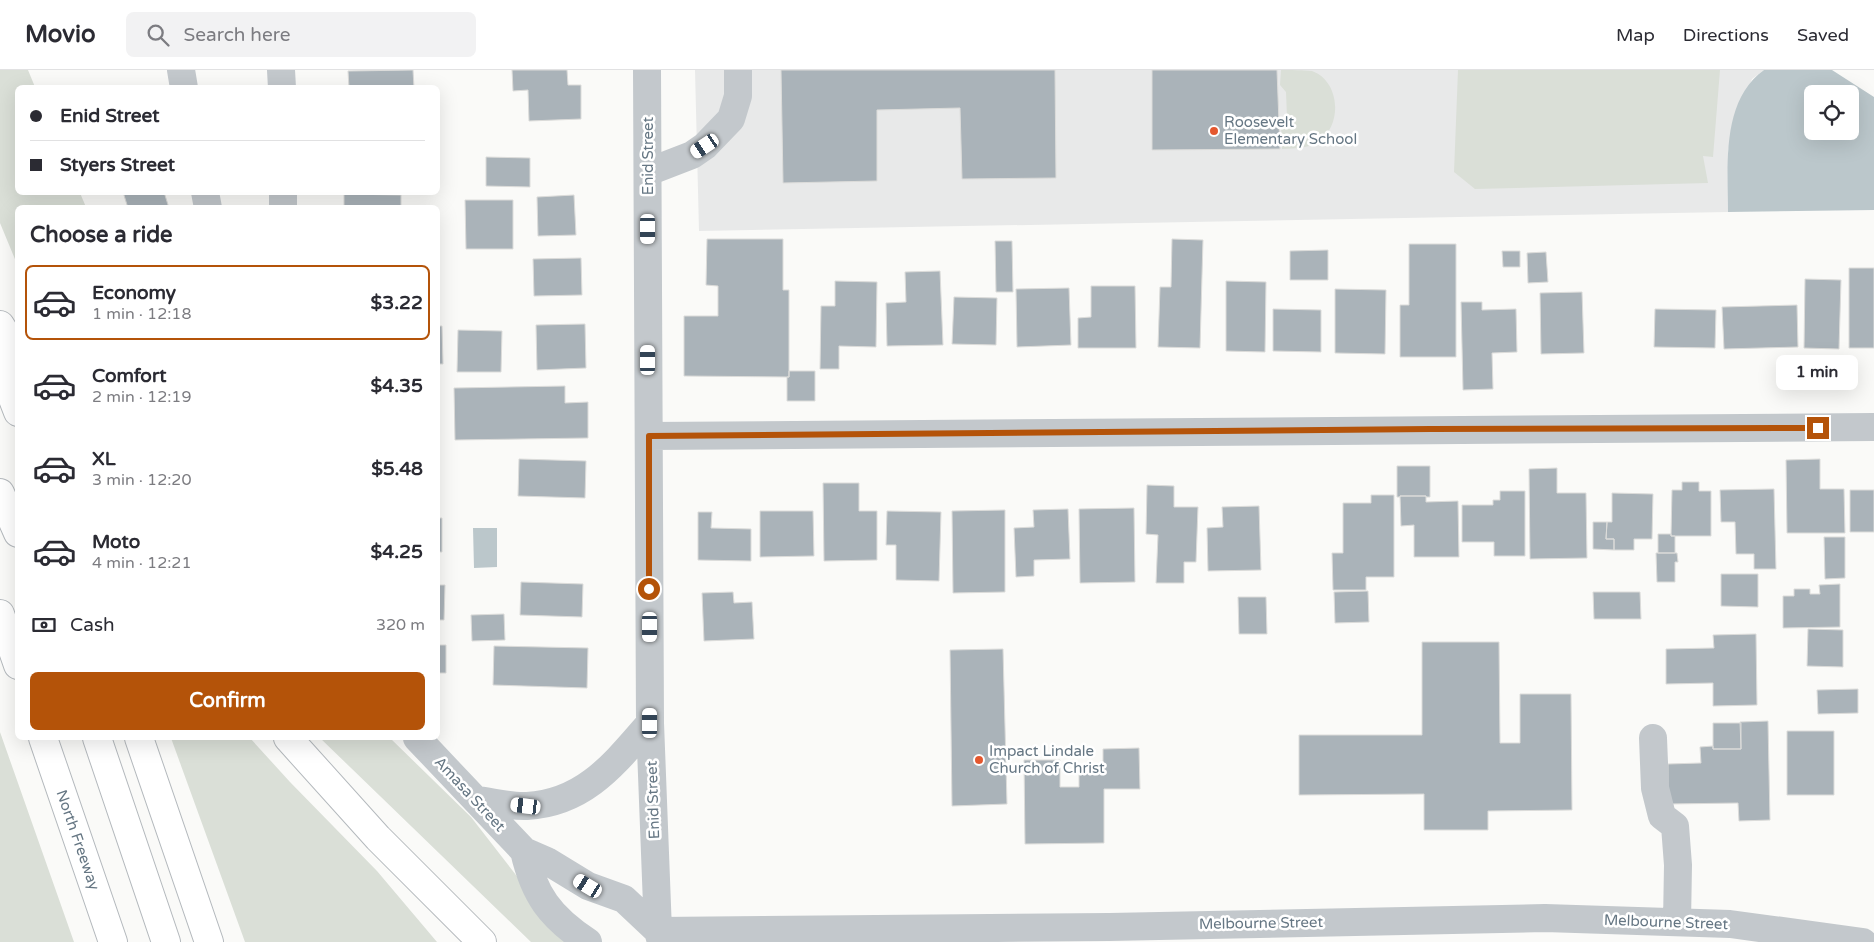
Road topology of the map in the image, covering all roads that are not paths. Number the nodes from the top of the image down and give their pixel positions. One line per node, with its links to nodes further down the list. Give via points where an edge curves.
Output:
1 (180, 70): 5 (street)
2 (282, 70): 6 (street)
3 (647, 70): 7 (street, Enid Street)
4 (738, 70): 7 (street, via 738,96 731,119 692,155)
5 (183, 85)
6 (282, 85)
7 (648, 172): 13 (street, Enid Street)
8 (0, 324): 9 (highway)
9 (15, 349)
10 (0, 365): 11 (highway)
11 (15, 404)
12 (1874, 427): 13 (street)
13 (649, 436): 18 (street, Enid Street)
14 (0, 493): 15 (highway)
15 (15, 526)
16 (0, 614): 17 (highway)
17 (15, 656)
18 (650, 723): 25 (street, via 612,767 587,787 556,801 526,806); 30 (street, Enid Street)
19 (1653, 738): 27 (street, via 1655,788 1662,816 1675,826)
20 (44, 740): 31 (highway, North Freeway)
21 (99, 740): 32 (highway)
22 (140, 740): 33 (highway)
23 (290, 740): 34 (highway, via 378,838)
24 (419, 740): 25 (street, Amasa Street)
25 (477, 800): 26 (street, Amasa Street)
26 (524, 851): 30 (street, Amasa Street, via 588,886 624,899); 35 (street, via 529,875 546,905 566,928)
27 (1677, 922): 28 (street, Melbourne Street); 36 (street, Melbourne Street, via 1730,924)
28 (1546, 930): 29 (street, Melbourne Street)
29 (1109, 934): 30 (street, Melbourne Street)
30 (653, 938)
31 (113, 942)
32 (166, 942)
33 (209, 942)
34 (482, 942)
35 (588, 942)
36 (1864, 942)

